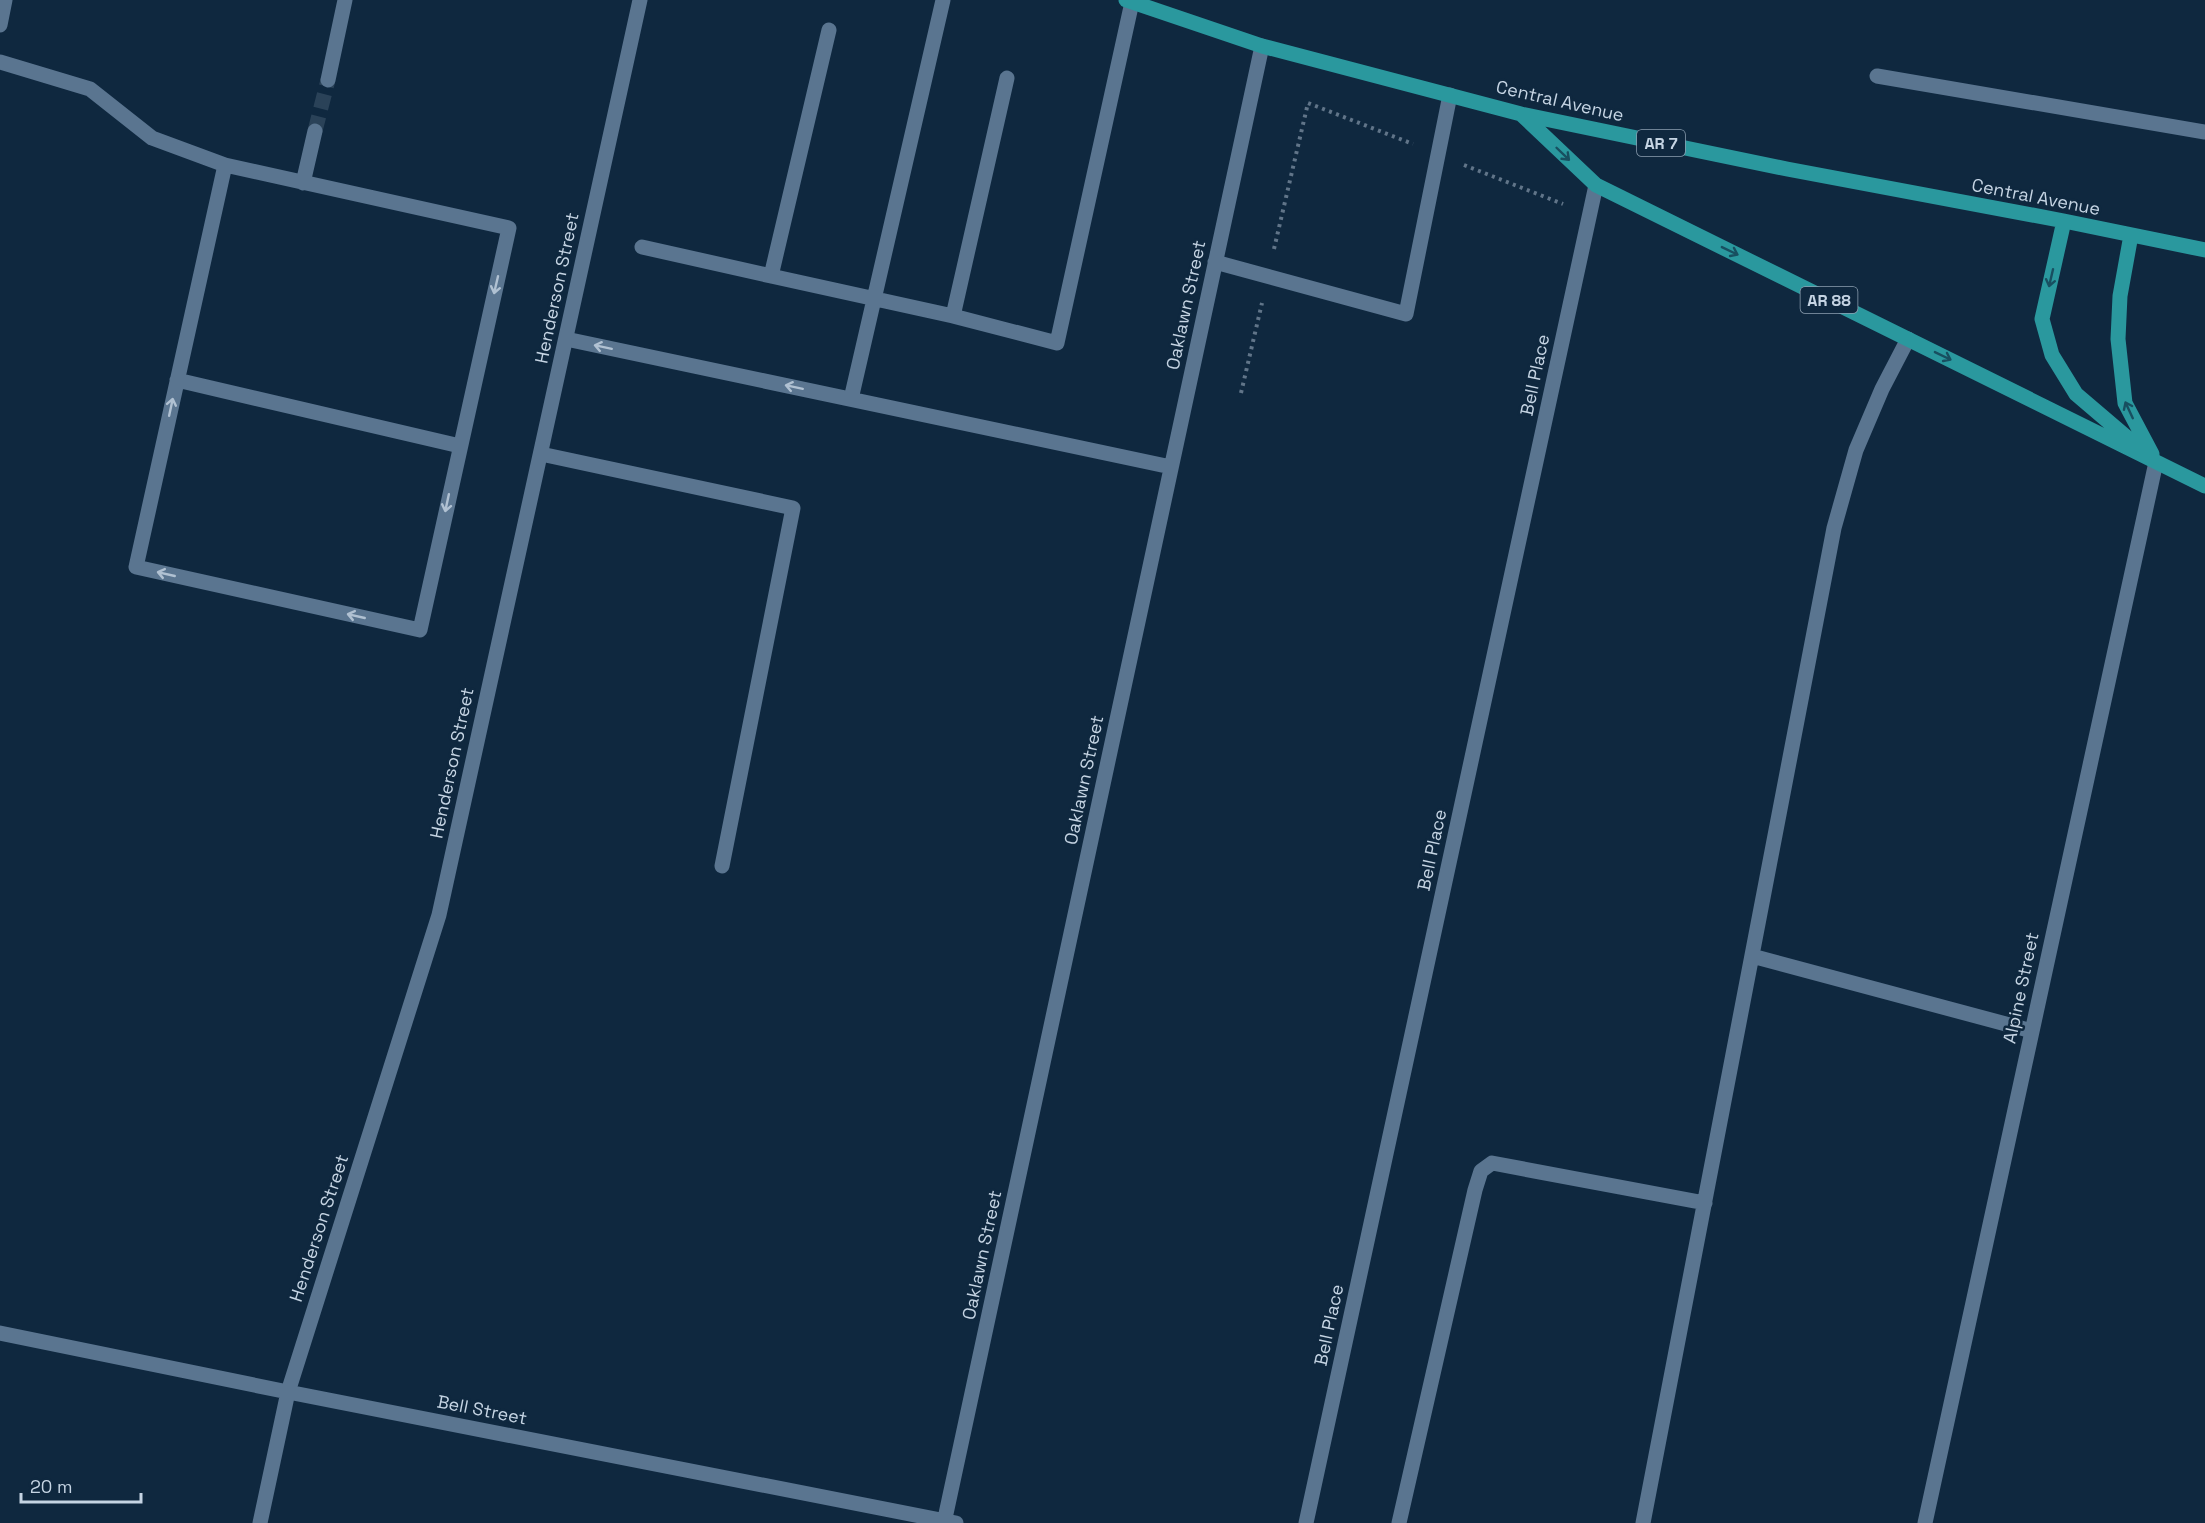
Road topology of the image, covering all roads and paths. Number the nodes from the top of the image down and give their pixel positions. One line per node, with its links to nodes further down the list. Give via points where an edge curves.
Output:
1 (5, 0): 6 (street)
2 (345, 0): 12 (street)
3 (640, 0): 31 (street, Henderson Street)
4 (943, 0): 29 (street)
5 (1129, 1): 8 (main road, Central Avenue / AR 7); 30 (street, via 1057,343)
6 (0, 26)
7 (829, 30): 27 (street)
8 (1262, 46): 13 (main road, Central Avenue / AR 7); 26 (street, Oaklawn Street)
9 (0, 62): 18 (street, via 90,89 153,138)
10 (1877, 76): 16 (street)
11 (1007, 78): 30 (street)
12 (328, 80)
13 (1450, 95): 14 (main road, Central Avenue / AR 7); 17 (street)
14 (1521, 114): 20 (main road, AR 88, one-way to 20); 22 (main road, Central Avenue / AR 7, via 1787,170)
15 (315, 131): 19 (street)
16 (2205, 132)
17 (1438, 154): 21 (path); 28 (street, via 1406,314); 28 (path, via 1308,103)
18 (225, 165): 19 (street); 33 (street)
19 (303, 183): 36 (street, one-way to 36, via 509,228)
20 (1596, 186): 21 (street, Bell Place); 32 (main road, AR 88, one-way to 32)
21 (1589, 214): 49 (street, Bell Place)
22 (2064, 221): 23 (main road, Central Avenue / AR 7); 38 (main road, one-way to 38, via 2042,319 2052,355 2076,393)
23 (2131, 235): 25 (main road, Central Avenue / AR 7); 38 (main road, one-way to 23, via 2125,403 2118,339 2120,296)
24 (642, 247): 27 (street)
25 (2205, 250)
26 (1215, 261): 28 (street); 39 (street, Oaklawn Street)
27 (771, 276): 29 (street)
28 (1268, 276): 34 (path)
29 (875, 298): 30 (street); 35 (street)
30 (953, 316)
31 (566, 339): 35 (street, one-way to 31); 37 (street, Henderson Street)
32 (1908, 339): 38 (main road, AR 88, one-way to 38); 42 (street, via 1856,450 1834,528)
33 (177, 380): 36 (street); 36 (street, one-way to 33, via 420,630 136,567)
34 (1241, 393)
35 (851, 399): 39 (street)
36 (460, 446)
37 (541, 454): 41 (street, via 793,508); 46 (street, Henderson Street, via 439,915)
38 (2156, 462): 40 (main road, AR 88); 43 (street, Alpine Street)
39 (1171, 467): 47 (street, Oaklawn Street)
40 (2205, 486)
41 (722, 866)
42 (1752, 956): 43 (street); 44 (street)
43 (2032, 1031): 52 (street, Alpine Street)
44 (1705, 1203): 50 (street, via 1492,1163 1481,1171); 51 (street)
45 (0, 1333): 46 (street, Bell Street)
46 (288, 1392): 47 (street, Bell Street); 48 (street, Henderson Street)
47 (948, 1522)
48 (260, 1523)
49 (1306, 1523)
50 (1399, 1523)
51 (1643, 1523)
52 (1925, 1523)

